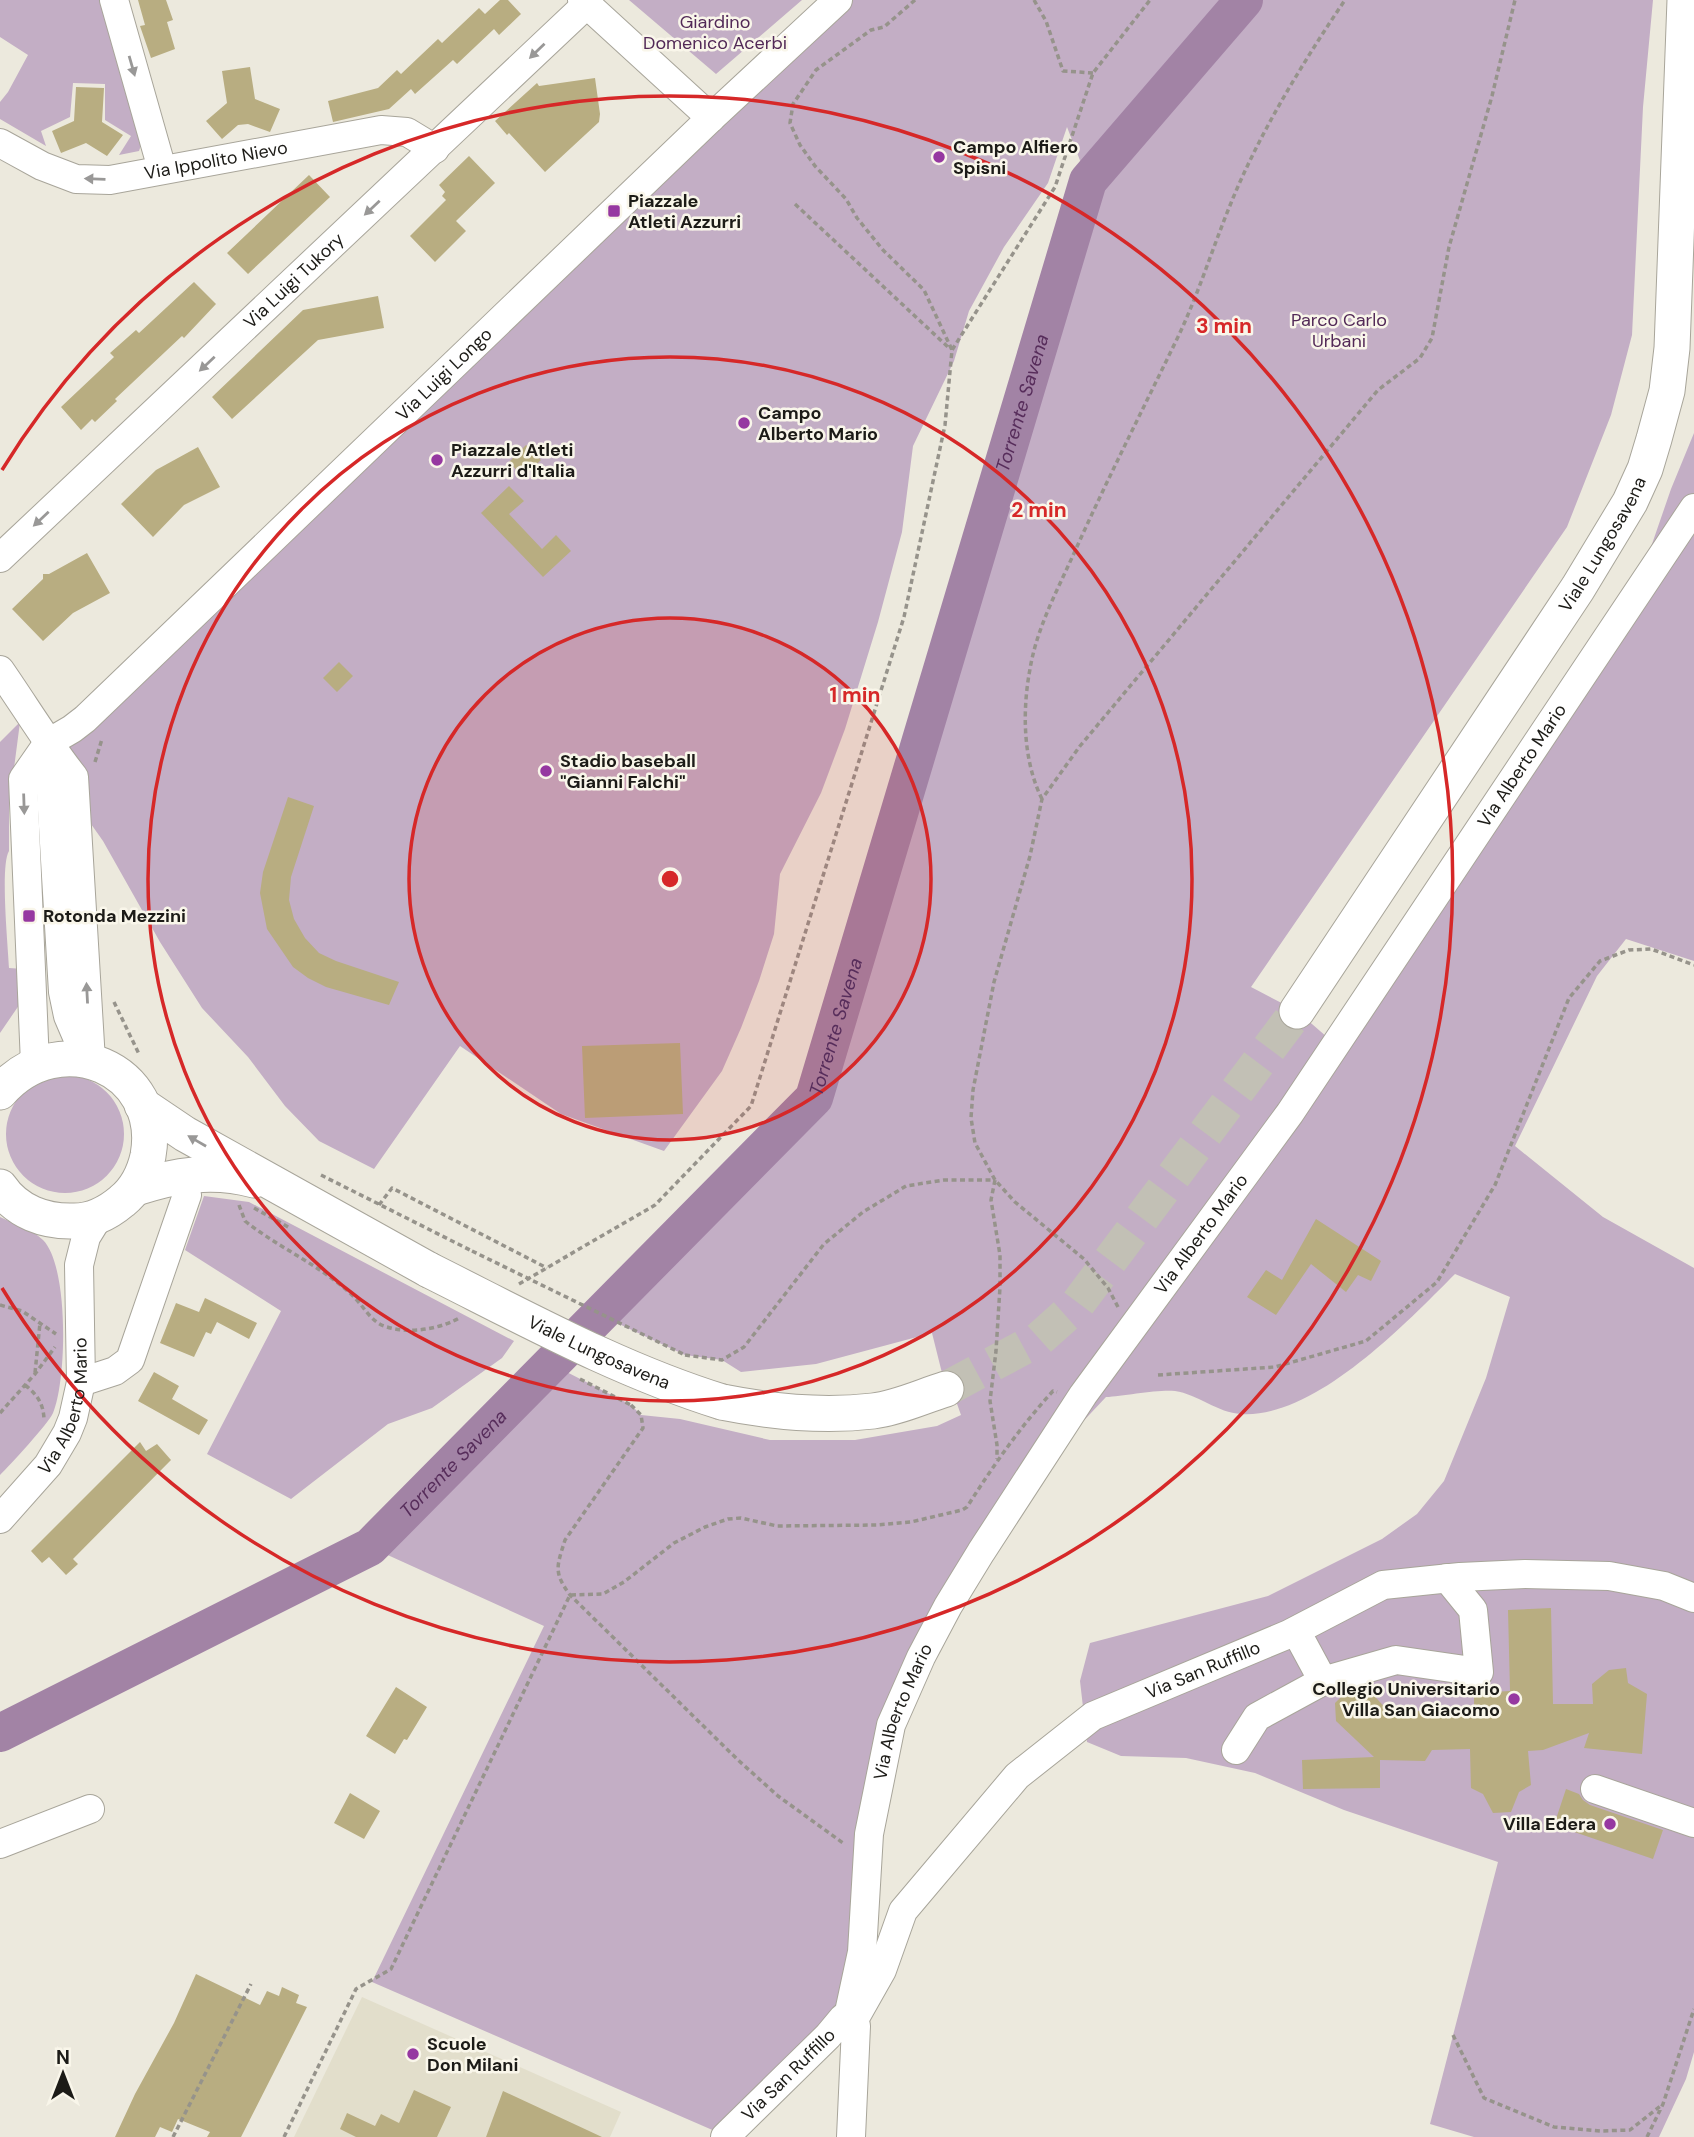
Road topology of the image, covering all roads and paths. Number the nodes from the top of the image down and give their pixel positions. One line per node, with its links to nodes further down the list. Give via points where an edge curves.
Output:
1 (114, 0): 14 (street, one-way to 14)
2 (838, 0): 11 (street, Via Luigi Longo)
3 (915, 0): 16 (path, via 884,27 871,30 816,69 793,104 790,123 815,166 883,250 924,290)
4 (1034, 0): 10 (path, via 1063,71)
5 (1150, 0): 10 (path)
6 (1345, 0): 21 (path, via 1292,83 1231,201 1181,331 1042,627 1026,699 1029,758)
7 (1515, 0): 21 (path, via 1448,247 1432,338 1420,358 1378,390 1080,746)
8 (1685, 0): 25 (main road, Viale Lungosavena, via 1672,348 1667,391 1645,469 1592,567)
9 (584, 2): 11 (street); 13 (street, Via Luigi Tukory, one-way to 13)
10 (1093, 73): 16 (path, via 1055,187)
11 (711, 118): 20 (street, Via Luigi Longo, via 85,719)
12 (0, 143): 14 (street, Via Ippolito Nievo, one-way to 12, via 110,180 76,179)
13 (435, 149): 14 (street, Via Ippolito Nievo, via 407,132 381,130); 18 (street, Via Luigi Tukory, one-way to 18)
14 (162, 169)
15 (795, 204): 16 (path)
16 (952, 351): 41 (path, via 944,425 904,617 751,1106 655,1205)
17 (1694, 508): 47 (street, Via Alberto Mario, via 1290,1113)
18 (0, 558)
19 (0, 670): 20 (street)
20 (47, 743): 23 (street); 27 (street, one-way to 20, via 74,777); 28 (street, one-way to 28, via 23,779)
21 (1042, 799): 32 (path, via 994,982 973,1090 975,1143)
22 (1694, 965): 51 (path, via 1650,949 1629,950 1600,961 1569,998 1495,1185 1437,1282 1366,1340 1275,1367)
23 (63, 992): 27 (street, via 75,1034); 28 (street, via 55,1032)
24 (112, 997): 26 (path)
25 (1297, 1011)
26 (143, 1060)
27 (91, 1061): 28 (main road, via 72,1057); 30 (main road, via 121,1077)
28 (35, 1064): 29 (main road)
29 (0, 1092)
30 (142, 1105): 33 (main road, Viale Lungosavena, one-way to 30); 34 (main road, via 150,1146)
31 (317, 1173): 38 (path)
32 (995, 1180): 38 (path, bridge, via 906,1186 863,1212 824,1244 744,1347 722,1360 685,1355); 47 (path, via 1084,1259); 59 (path, via 990,1200 1000,1255 1000,1287 990,1401)
33 (278, 1186): 34 (main road, Viale Lungosavena, via 211,1174 172,1177); 54 (main road, Viale Lungosavena, bridge, via 429,1270 616,1363 722,1402 805,1415 864,1412)
34 (135, 1188): 39 (main road)
35 (1, 1189): 40 (main road)
36 (187, 1195): 52 (street, via 130,1360 115,1371)
37 (237, 1200): 45 (path, via 245,1221 331,1279 386,1327 407,1330 447,1325)
38 (379, 1205): 41 (path, via 392,1188)
39 (99, 1216): 40 (main road, via 59,1222); 42 (street, Via Alberto Mario, via 81,1251)
40 (40, 1217): 42 (street, Via Alberto Mario, via 60,1237)
41 (547, 1268): 43 (path)
42 (78, 1276): 52 (street, Via Alberto Mario)
43 (513, 1287)
44 (0, 1305): 46 (path, via 22,1311)
45 (469, 1313)
46 (40, 1323): 48 (path); 50 (path)
47 (1132, 1329): 55 (street, Via Alberto Mario)
48 (62, 1337)
49 (57, 1344): 50 (path)
50 (35, 1374): 53 (path)
51 (1158, 1375)
52 (81, 1382): 60 (street, Via Alberto Mario, via 73,1418 58,1449)
53 (25, 1385): 57 (path); 58 (path, via 36,1393 44,1409)
54 (946, 1389)
55 (1083, 1395): 59 (path, via 1053,1391); 71 (street, Via Alberto Mario, via 981,1552 921,1657 891,1725)
56 (631, 1405): 62 (path, via 641,1415 643,1428 565,1540 558,1561 558,1580)
57 (0, 1413)
58 (44, 1429)
59 (996, 1461): 62 (path, via 962,1510 877,1525 777,1526 728,1519 674,1542 603,1594)
60 (0, 1519)
61 (1447, 1578): 63 (street, Via San Ruffillo, via 1609,1576 1664,1586); 64 (street, Via San Ruffillo, via 1383,1585); 65 (street, via 1474,1610 1479,1672 1396,1660)
62 (570, 1595): 71 (path, via 768,1787); 78 (path, via 391,1969 356,1989)
63 (1694, 1598)
64 (1296, 1631): 65 (street); 74 (street, Via San Ruffillo, via 1093,1716 1017,1776 903,1911 883,1970)
65 (1323, 1681): 66 (street, via 1257,1717)
66 (1236, 1749)
67 (1595, 1789): 69 (street)
68 (90, 1809): 70 (street)
69 (1694, 1823)
70 (0, 1843)
71 (867, 1861): 74 (street, Via Alberto Mario, via 862,1952)
72 (251, 1984): 77 (path)
73 (1694, 2009): 76 (path)
74 (850, 2019): 79 (street, Via San Ruffillo, via 842,2018); 80 (street, Via San Ruffillo, via 856,2026)
75 (1453, 2035): 76 (path, via 1484,2098 1554,2127 1630,2130)
76 (1663, 2104): 81 (path)
77 (173, 2137)
78 (284, 2137)
79 (725, 2137)
80 (851, 2137)
81 (1647, 2137)

